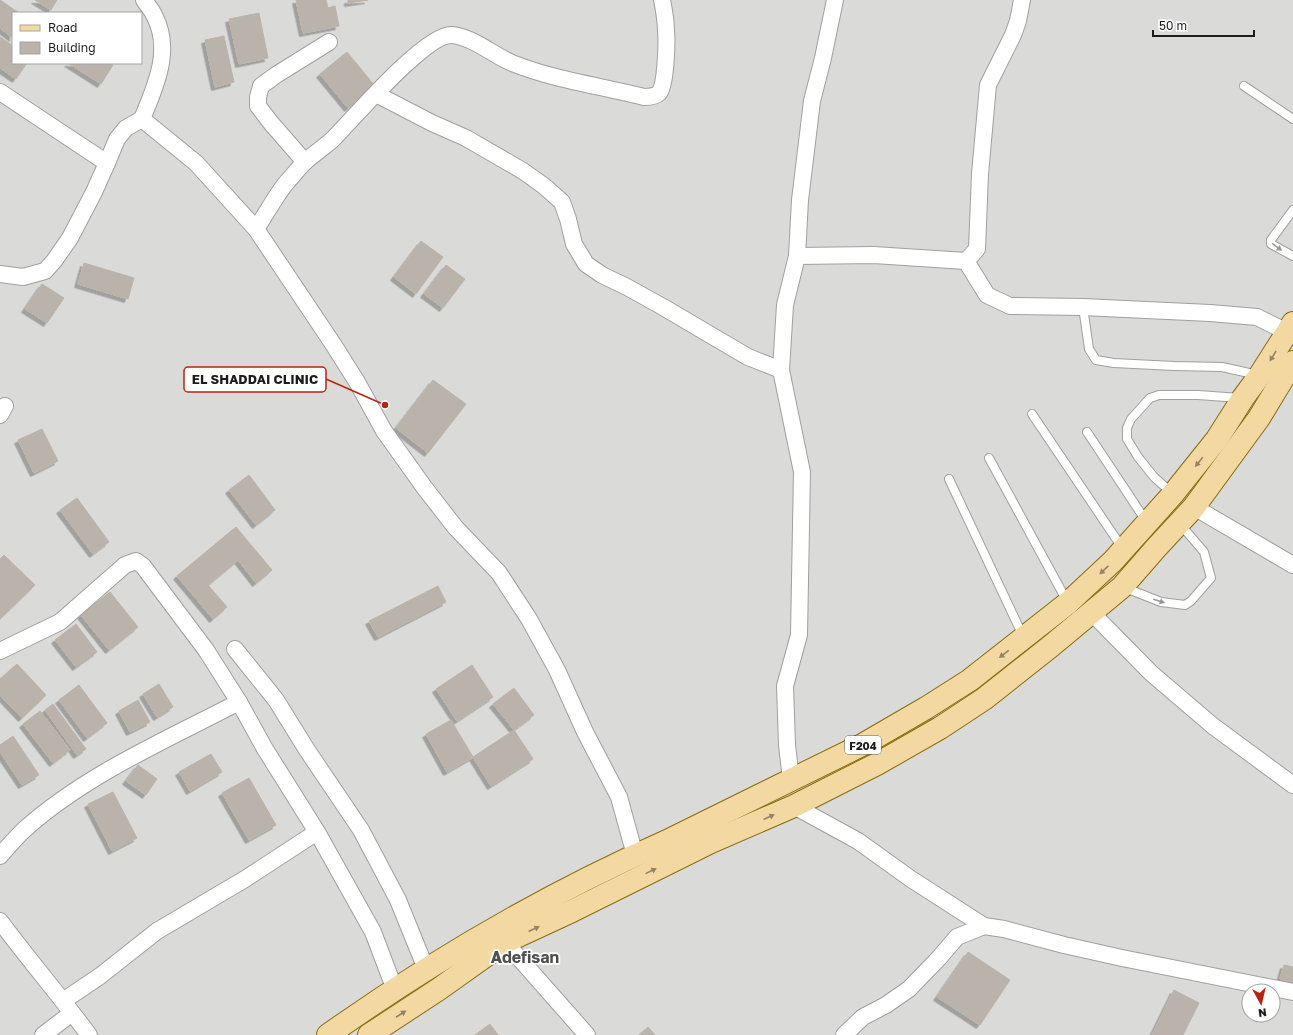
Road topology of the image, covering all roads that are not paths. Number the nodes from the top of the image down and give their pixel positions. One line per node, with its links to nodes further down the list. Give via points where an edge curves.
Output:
1 (144, 0): 9 (street, via 155,16 163,56 155,88)
2 (662, 0): 8 (street, via 667,33 666,56 663,81 660,92 656,95 644,97 548,75 511,63 470,41 451,35 437,40 418,53)
3 (835, 0): 15 (street, via 812,101 800,200)
4 (1022, 0): 17 (street, via 1013,35 988,84 977,249)
5 (329, 42): 11 (street, via 276,74 261,86 258,97 258,106)
6 (1244, 86): 10 (lane)
7 (0, 92): 12 (street)
8 (376, 94): 11 (street, via 331,140); 22 (street, via 466,138 544,186 562,202 574,244 586,264 602,275 748,357)
9 (142, 119): 12 (street, via 126,128 117,139); 14 (street, via 196,163)
10 (1293, 119)
11 (305, 162): 14 (street, via 285,185)
12 (107, 164): 18 (street, via 70,238 54,262 45,271 23,276)
13 (1293, 210): 16 (lane, one-way to 16, via 1271,240 1272,244)
14 (256, 229): 45 (street, via 332,344 384,431 455,527 499,573 529,619 619,797)
15 (797, 256): 17 (street, via 874,255); 22 (street, via 785,305)
16 (1293, 256)
17 (966, 261): 19 (street, via 987,295 1010,306)
18 (0, 274)
19 (1082, 307): 20 (street, via 1257,317); 23 (lane, via 1089,349 1096,360 1222,367)
20 (1290, 327): 23 (main road, F204, one-way to 23)
21 (1293, 362): 30 (main road, F204, via 1259,418)
22 (781, 370): 41 (street, via 802,472 799,635 785,686)
23 (1260, 375): 24 (main road, F204)
24 (1243, 398): 29 (main road, F204, one-way to 29, via 1217,439); 29 (lane, via 1159,395 1150,398 1131,419 1127,428 1127,439 1154,477)
25 (1032, 414): 32 (lane)
26 (1087, 432): 31 (lane)
27 (989, 458): 35 (lane)
28 (949, 479): 37 (lane)
29 (1173, 494): 31 (main road, F204)
30 (1186, 514): 33 (street); 34 (main road, F204); 34 (lane, one-way to 30, via 1161,602 1185,605 1191,601 1211,578 1204,552)
31 (1147, 523): 32 (main road, F204)
32 (1124, 550): 35 (main road, F204, one-way to 35)
33 (1293, 565)
34 (1122, 587): 36 (main road, F204)
35 (1068, 603): 37 (main road, F204)
36 (1092, 613): 42 (street, via 1151,673 1213,726); 43 (main road, F204, via 984,699 940,728 877,764)
37 (1024, 638): 41 (main road, F204, one-way to 41, via 970,680 926,708 864,744)
38 (235, 649): 50 (street, via 276,700 361,830 398,900)
39 (0, 651): 40 (street, via 60,622 125,565 136,561 152,577 206,650)
40 (239, 702): 44 (street); 46 (street, via 106,771 25,829)
41 (791, 779): 45 (main road, F204)
42 (1293, 785)
43 (794, 806): 48 (street, via 858,841); 49 (main road, F204, one-way to 43, via 711,842)
44 (317, 832): 51 (street, via 373,932); 53 (street, via 156,931 100,976)
45 (635, 855): 50 (main road, F204, via 560,892 472,940)
46 (0, 856)
47 (0, 921): 53 (street)
48 (984, 926): 52 (street); 59 (street, via 957,937 909,989 862,1017)
49 (506, 942): 57 (main road, F204, one-way to 49); 58 (street)
50 (426, 969): 51 (main road, F204)
51 (396, 990): 56 (main road, F204)
52 (1293, 992)
53 (68, 1007): 54 (street); 55 (street)
54 (43, 1035)
55 (89, 1035)
56 (328, 1035)
57 (369, 1035)
58 (587, 1035)
59 (844, 1035)

